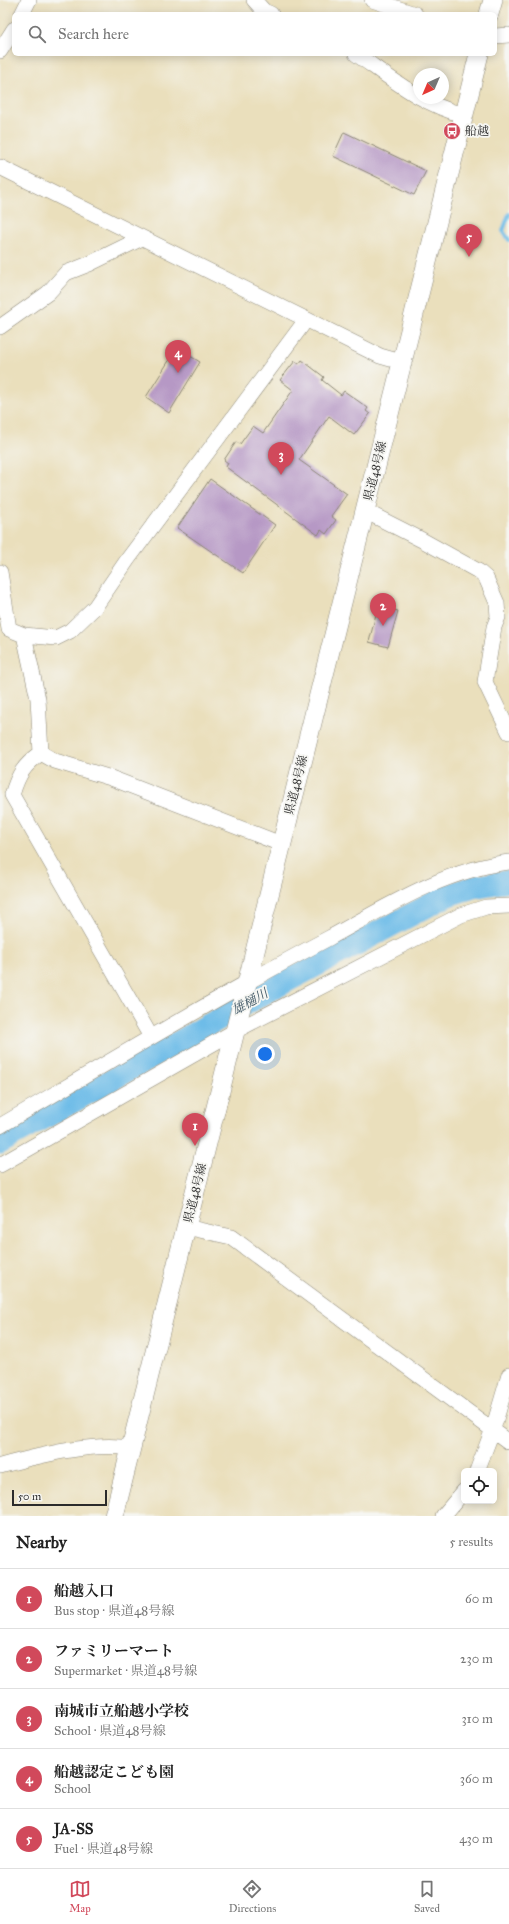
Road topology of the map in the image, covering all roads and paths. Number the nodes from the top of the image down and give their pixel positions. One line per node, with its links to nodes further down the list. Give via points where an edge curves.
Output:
1 (29, 0): 5 (street)
2 (254, 0): 6 (street)
3 (372, 0): 7 (street)
4 (492, 0): 8 (main road)
5 (23, 12)
6 (266, 12)
7 (409, 12)
8 (489, 12)
9 (12, 32): 12 (street)
10 (509, 35): 11 (street)
11 (497, 36)
12 (0, 51)
13 (359, 56): 15 (street, via 419,98)
14 (479, 56): 15 (main road, 県道48号線)
15 (464, 115): 20 (main road, 県道48号線)
16 (0, 166): 17 (street)
17 (142, 238): 18 (street); 19 (street, via 66,273 48,293)
18 (306, 320): 20 (street, via 380,356); 25 (street, via 95,607 70,631 56,638)
19 (0, 327)
20 (401, 362): 21 (main road, 県道48号線)
21 (365, 511): 23 (street, via 478,571 486,578); 28 (main road, 県道48号線)
22 (0, 572): 24 (street)
23 (504, 620): 26 (street, via 494,627 485,682)
24 (4, 628): 25 (street)
25 (24, 636): 27 (street, via 38,698)
26 (509, 732)
27 (40, 753): 28 (street, via 55,761 111,778); 33 (street, via 18,774 12,795)
28 (281, 844): 31 (main road, 県道48号線)
29 (509, 862): 31 (street, via 488,864 456,874 399,900)
30 (509, 906): 32 (street, via 486,907 461,915)
31 (246, 986): 32 (main road, 県道48号線); 33 (street)
32 (236, 1026): 35 (street); 36 (main road, 県道48号線)
33 (151, 1037): 34 (street)
34 (0, 1126)
35 (0, 1165)
36 (186, 1229): 38 (street, via 231,1237); 40 (main road, 県道48号線)
37 (509, 1375): 38 (street)
38 (493, 1429): 39 (street); 42 (street)
39 (509, 1442)
40 (130, 1448): 41 (street, via 78,1450); 44 (main road, 県道48号線)
41 (0, 1466)
42 (478, 1468)
43 (461, 1495): 45 (street)
44 (114, 1516)
45 (443, 1516)

